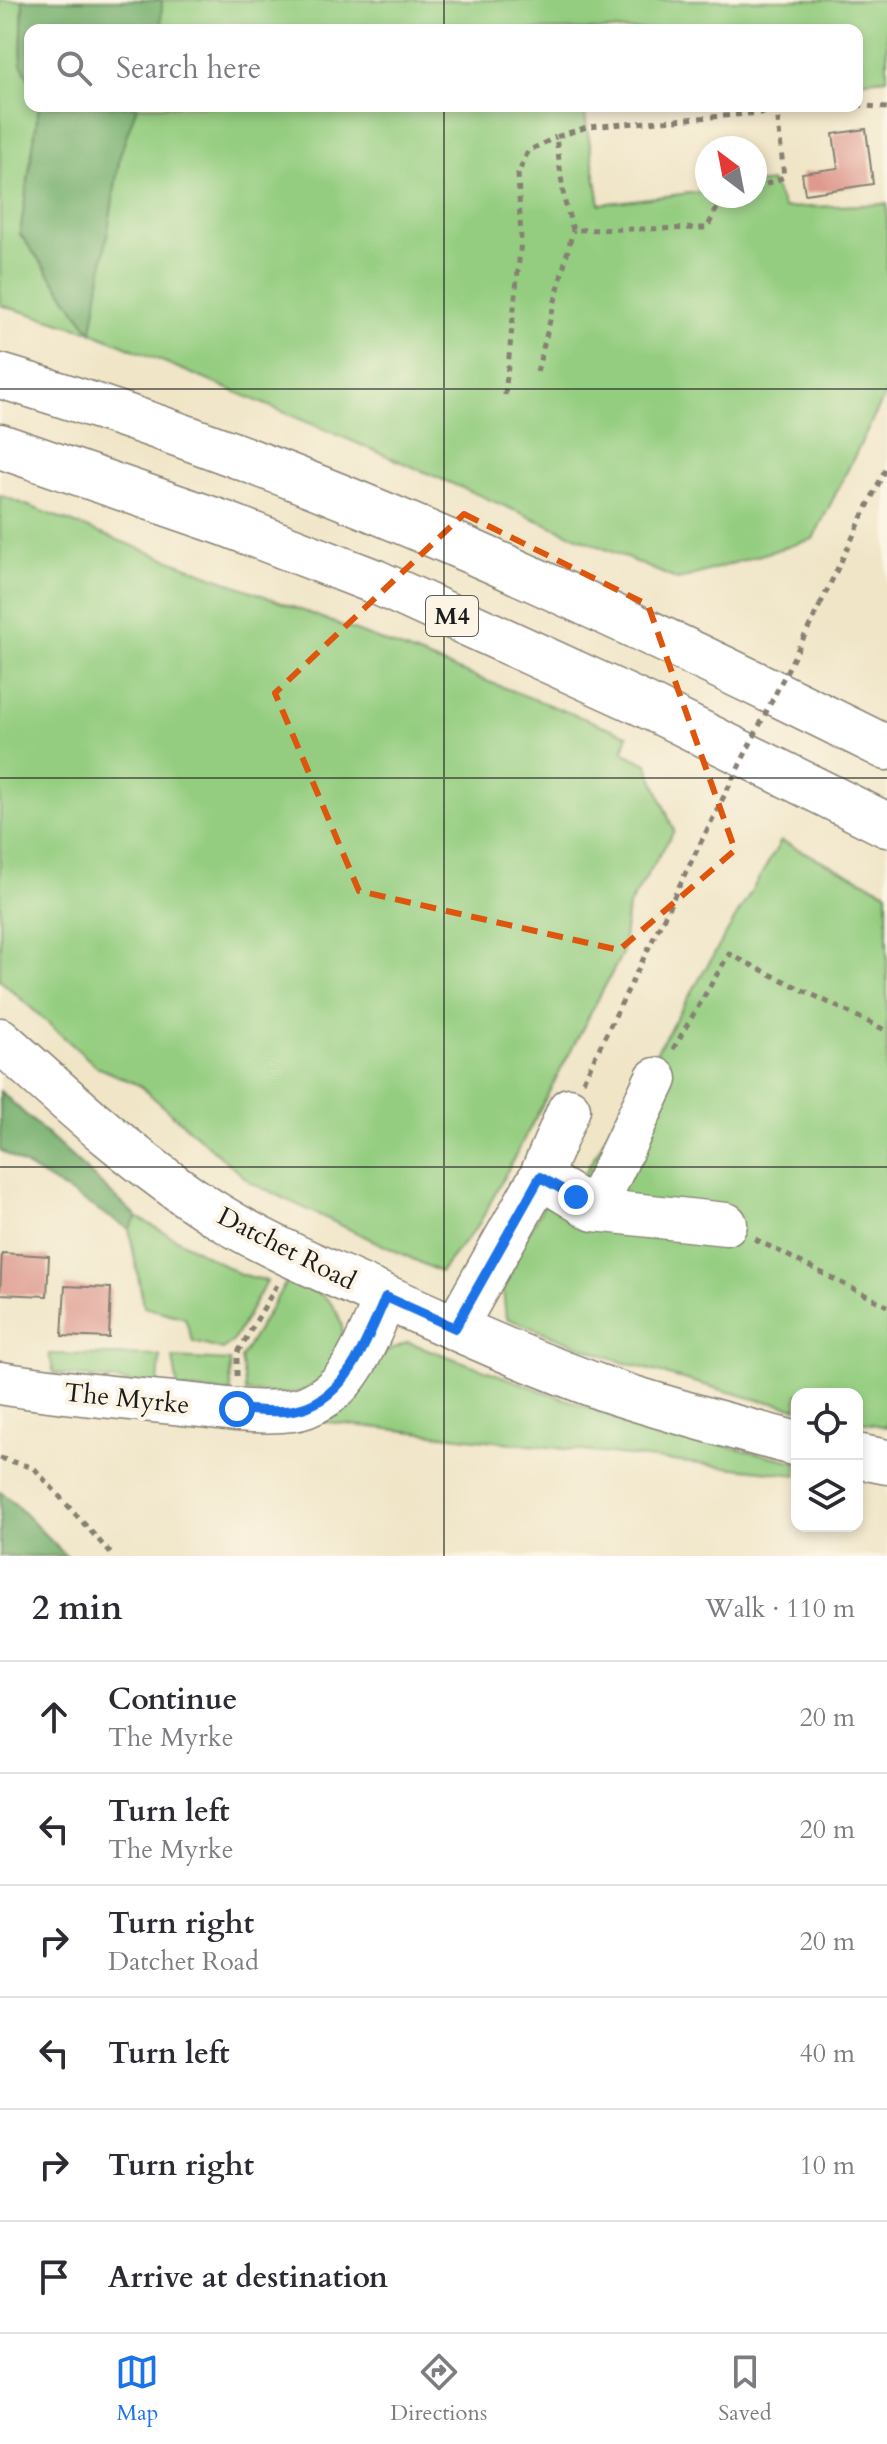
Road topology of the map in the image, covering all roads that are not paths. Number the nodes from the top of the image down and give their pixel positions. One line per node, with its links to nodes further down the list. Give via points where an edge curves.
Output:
1 (0, 376): 3 (main road, M4, via 106,407 369,507 568,595)
2 (0, 446): 4 (main road, M4, via 197,513 376,582 643,704)
3 (887, 748)
4 (887, 825)
5 (0, 1040): 11 (main road, Datchet Road, via 118,1142 217,1215)
6 (656, 1079): 9 (street)
7 (569, 1109): 8 (street)
8 (540, 1177): 9 (street); 12 (street)
9 (594, 1210): 10 (street)
10 (726, 1224)
11 (386, 1297): 12 (main road, Datchet Road); 13 (street, The Myrke, via 353,1365 335,1389 296,1410 237,1409)
12 (455, 1328): 14 (main road, Datchet Road, via 605,1389)
13 (0, 1383)
14 (791, 1442)
15 (863, 1457): 16 (main road)
16 (887, 1462)

